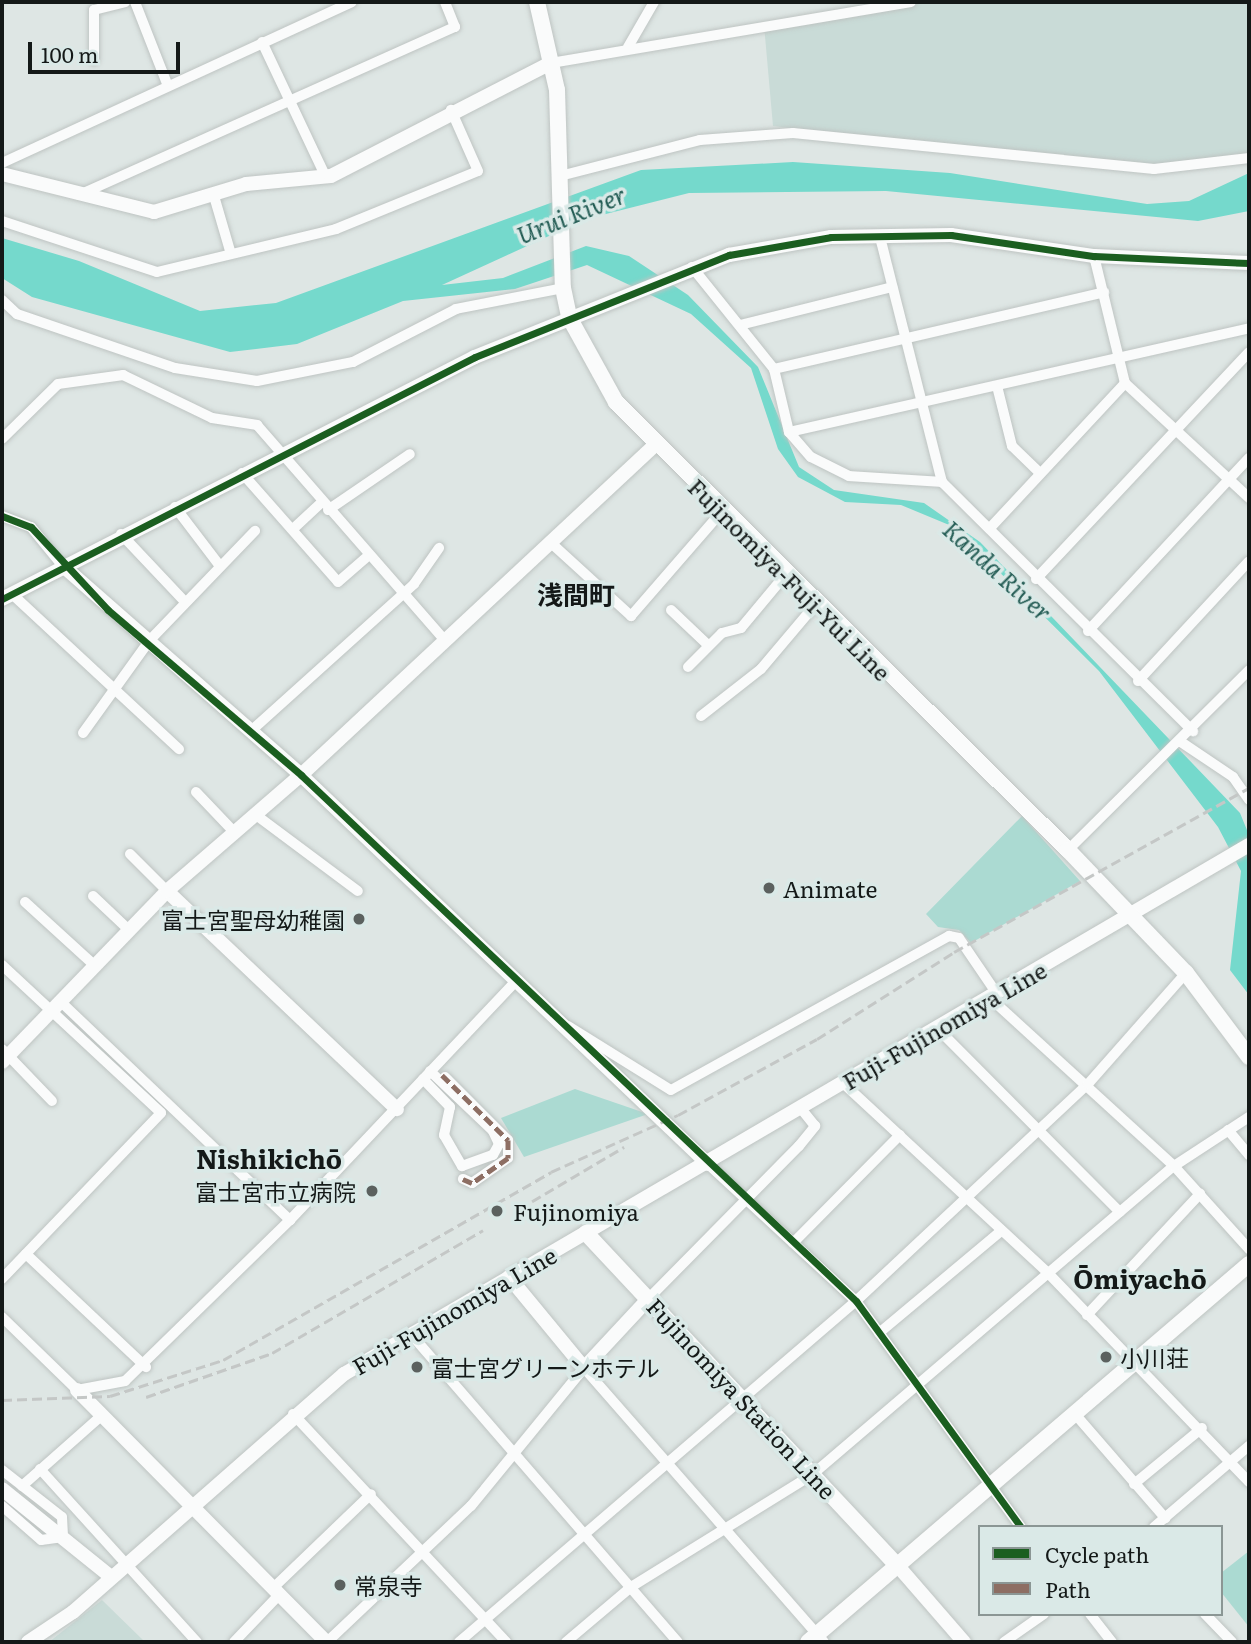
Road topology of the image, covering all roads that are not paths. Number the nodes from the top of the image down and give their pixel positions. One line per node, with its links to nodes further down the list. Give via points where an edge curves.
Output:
1 (125, 2): 10 (street, via 94,10)
2 (135, 2): 12 (street)
3 (352, 2): 8 (street)
4 (445, 2): 13 (street, via 455,27)
5 (537, 2): 11 (main road, Fujinomiya-Fuji-Yui Line)
6 (654, 2): 9 (street)
7 (911, 2): 9 (street)
8 (262, 43): 12 (street); 13 (street)
9 (628, 47): 11 (street)
10 (94, 60)
11 (551, 63): 14 (street); 19 (main road, Fujinomiya-Fuji-Yui Line)
12 (168, 86): 16 (street)
13 (288, 101): 18 (street); 20 (street)
14 (451, 110): 18 (street); 24 (street, via 478,171 336,229)
15 (1249, 158): 19 (street, via 1154,169 793,133 700,139)
16 (2, 163)
17 (2, 174): 20 (street)
18 (325, 175): 21 (street, via 246,184)
19 (560, 176): 29 (main road, Fujinomiya-Fuji-Yui Line)
20 (78, 195): 21 (street, via 142,212)
21 (215, 196): 24 (street)
22 (2, 221): 24 (street, via 157,272)
23 (880, 237): 25 (street, via 951,235); 27 (street, via 786,243); 28 (street)
24 (231, 254)
25 (1094, 256): 26 (street); 30 (street)
26 (1249, 263)
27 (688, 269): 32 (street); 33 (street)
28 (892, 287): 33 (street); 35 (street)
29 (563, 288): 31 (street, via 456,309 353,362 257,382 175,368 17,314); 32 (main road, Fujinomiya-Fuji-Yui Line)
30 (1104, 292): 35 (street); 37 (street)
31 (2, 300)
32 (569, 317): 45 (main road, Fujinomiya-Fuji-Yui Line, via 616,402); 46 (street)
33 (740, 325): 38 (street)
34 (1249, 328): 37 (street)
35 (904, 339): 38 (street); 41 (street)
36 (1249, 352): 43 (street)
37 (1119, 356): 39 (street); 40 (street)
38 (774, 369): 42 (street)
39 (1125, 383): 43 (street); 50 (street)
40 (997, 386): 41 (street); 50 (street, via 1012,446)
41 (919, 400): 42 (street); 52 (street)
42 (789, 432): 52 (street, via 833,472)
43 (1177, 432): 51 (street); 69 (street)
44 (2, 439): 46 (street, via 58,384 123,375 212,418 257,425)
45 (654, 446): 56 (main road, Fujinomiya-Fuji-Yui Line); 62 (street)
46 (281, 454): 49 (street); 55 (street)
47 (410, 454): 55 (street)
48 (1249, 458): 51 (street)
49 (242, 473): 54 (street); 59 (street)
50 (1040, 473): 58 (street)
51 (1229, 480): 53 (street); 75 (street)
52 (942, 482): 58 (street)
53 (1249, 498)
54 (175, 507): 61 (street); 67 (street)
55 (324, 507): 59 (street); 64 (street)
56 (723, 510): 62 (street, via 631,616); 68 (main road, Fujinomiya-Fuji-Yui Line)
57 (2, 516): 66 (street, via 30,527)
58 (990, 528): 69 (street)
59 (293, 529): 64 (street, via 338,582)
60 (255, 531): 67 (street)
61 (121, 534): 66 (street); 72 (street)
62 (550, 542): 76 (street)
63 (439, 548): 70 (street)
64 (368, 556): 70 (street)
65 (1249, 561): 81 (street)
66 (62, 565): 71 (street); 77 (street)
67 (220, 566): 72 (street)
68 (786, 574): 73 (main road, Fujinomiya-Fuji-Yui Line); 78 (street, via 741,628)
69 (1036, 579): 75 (street)
70 (401, 594): 76 (street); 84 (street)
71 (7, 596): 82 (street, via 104,684)
72 (185, 602): 77 (street)
73 (816, 604): 83 (street, via 761,669); 95 (main road, Fujinomiya-Fuji-Yui Line)
74 (671, 610): 78 (street)
75 (1088, 631): 81 (street)
76 (443, 638): 89 (street)
77 (149, 641): 82 (street); 84 (street)
78 (708, 645): 79 (street)
79 (688, 667)
80 (1249, 670): 85 (street)
81 (1138, 681): 85 (street)
82 (118, 689): 86 (street); 88 (street)
83 (701, 716)
84 (252, 730): 89 (street)
85 (1193, 731): 87 (street)
86 (83, 733)
87 (1178, 745): 91 (street, via 1233,777); 95 (street)
88 (179, 749)
89 (302, 775): 92 (street); 106 (street)
90 (196, 792): 93 (street)
91 (1249, 800)
92 (256, 816): 93 (street); 98 (street)
93 (235, 833): 97 (street)
94 (1249, 845): 101 (street, Fuji-Fujinomiya Line)
95 (1068, 850): 101 (main road, Fujinomiya-Fuji-Yui Line)
96 (130, 854): 97 (street)
97 (167, 891): 102 (street); 118 (street)
98 (358, 891)
99 (93, 896): 102 (street)
100 (25, 902): 104 (street)
101 (1130, 916): 105 (main road, Fujinomiya-Fuji-Yui Line); 107 (street, Fuji-Fujinomiya Line)
102 (129, 930): 104 (street)
103 (2, 965): 108 (street)
104 (95, 966): 108 (street)
105 (1186, 973): 112 (main road, Fujinomiya-Fuji-Yui Line); 116 (street)
106 (517, 980): 109 (street); 113 (street)
107 (993, 996): 109 (street, via 959,938 950,936 671,1090); 110 (street, Fuji-Fujinomiya Line); 116 (street)
108 (56, 1006): 111 (street); 132 (street); 137 (street, via 161,1113)
109 (565, 1025): 125 (street)
110 (938, 1029): 115 (street, Fuji-Fujinomiya Line); 121 (street)
111 (4, 1055): 117 (street)
112 (1249, 1058)
113 (426, 1075): 113 (street, via 493,1131 499,1143 494,1155 462,1166 444,1135 450,1107); 118 (street)
114 (442, 1075): 127 (street, via 508,1140 508,1158 472,1183)
115 (844, 1084): 119 (street, Fuji-Fujinomiya Line); 123 (street)
116 (1088, 1084): 121 (street); 126 (street)
117 (52, 1101)
118 (397, 1109): 132 (street)
119 (801, 1110): 125 (street, Fuji-Fujinomiya Line); 129 (street, via 815,1126)
120 (1249, 1117): 122 (street)
121 (1039, 1130): 130 (street); 131 (street)
122 (1228, 1130): 124 (street); 126 (street)
123 (900, 1135): 130 (street); 135 (street)
124 (1249, 1155)
125 (708, 1164): 129 (street); 134 (street, Fuji-Fujinomiya Line)
126 (1174, 1166): 128 (street); 131 (street)
127 (463, 1179)
128 (1200, 1194): 136 (street); 144 (street)
129 (747, 1197): 135 (street); 142 (street)
130 (966, 1198): 133 (street); 143 (street)
131 (1120, 1212): 139 (street)
132 (290, 1220): 149 (street)
133 (1002, 1230): 139 (street); 147 (street)
134 (586, 1233): 140 (street, Fuji-Fujinomiya Line); 142 (main road, Fujinomiya Station Line)
135 (793, 1243): 143 (street)
136 (1249, 1249)
137 (26, 1254): 141 (street); 149 (street)
138 (1249, 1264): 148 (main road)
139 (1048, 1273): 144 (street); 151 (street)
140 (509, 1277): 146 (street, Fuji-Fujinomiya Line); 150 (street)
141 (2, 1279)
142 (649, 1298): 150 (street); 153 (main road, Fujinomiya Station Line)
143 (856, 1301): 147 (street); 153 (street)
144 (1087, 1315): 148 (street)
145 (2, 1318): 152 (street)
146 (410, 1333): 155 (street, Fuji-Fujinomiya Line); 159 (street)
147 (879, 1333): 151 (street)
148 (1135, 1362): 154 (main road); 157 (street)
149 (146, 1367): 152 (street, via 125,1381)
150 (584, 1368): 159 (street); 160 (street)
151 (916, 1385): 164 (street); 168 (street)
152 (77, 1390): 156 (street)
153 (739, 1398): 160 (street); 164 (main road, Fujinomiya Station Line)
154 (1074, 1413): 166 (street); 168 (main road)
155 (293, 1414): 170 (street); 172 (street, Fuji-Fujinomiya Line)
156 (102, 1416): 162 (street); 172 (street)
157 (1202, 1428): 161 (street); 166 (street)
158 (1249, 1446): 161 (street)
159 (515, 1453): 177 (street); 179 (street)
160 (663, 1460): 176 (street); 177 (street)
161 (1232, 1461): 165 (street); 173 (street)
162 (40, 1469): 167 (street); 181 (street)
163 (2, 1470): 167 (street)
164 (813, 1474): 176 (street); 180 (main road, Fujinomiya Station Line)
165 (1249, 1482)
166 (1134, 1484): 173 (street)
167 (23, 1486): 178 (street, via 62,1517)
168 (989, 1488): 174 (street); 180 (main road)
169 (2, 1489): 178 (street)
170 (370, 1494): 179 (street); 184 (street)
171 (2, 1506): 178 (street, via 41,1540)
172 (194, 1506): 181 (street, Fuji-Fujinomiya Line); 184 (street)
173 (1165, 1518): 175 (street)
174 (1019, 1525)
175 (1156, 1525)
176 (722, 1530): 183 (street); 189 (street)
177 (582, 1532): 183 (street); 188 (street)
178 (63, 1537): 182 (street)
179 (427, 1552): 188 (street); 193 (street)
180 (897, 1564): 189 (main road); 198 (street)
181 (127, 1565): 182 (street, Fuji-Fujinomiya Line); 191 (street)
182 (111, 1577): 190 (street, Fuji-Fujinomiya Line)
183 (631, 1587): 196 (street); 197 (street)
184 (275, 1592): 192 (street); 193 (street)
185 (1041, 1616): 199 (street)
186 (1092, 1616): 200 (street)
187 (1207, 1616): 201 (street)
188 (486, 1619): 194 (street); 195 (street)
189 (816, 1639)
190 (28, 1642)
191 (197, 1642)
192 (234, 1642)
193 (327, 1642)
194 (459, 1642)
195 (506, 1642)
196 (566, 1642)
197 (678, 1642)
198 (964, 1642)
199 (1004, 1642)
200 (1112, 1642)
201 (1232, 1642)

